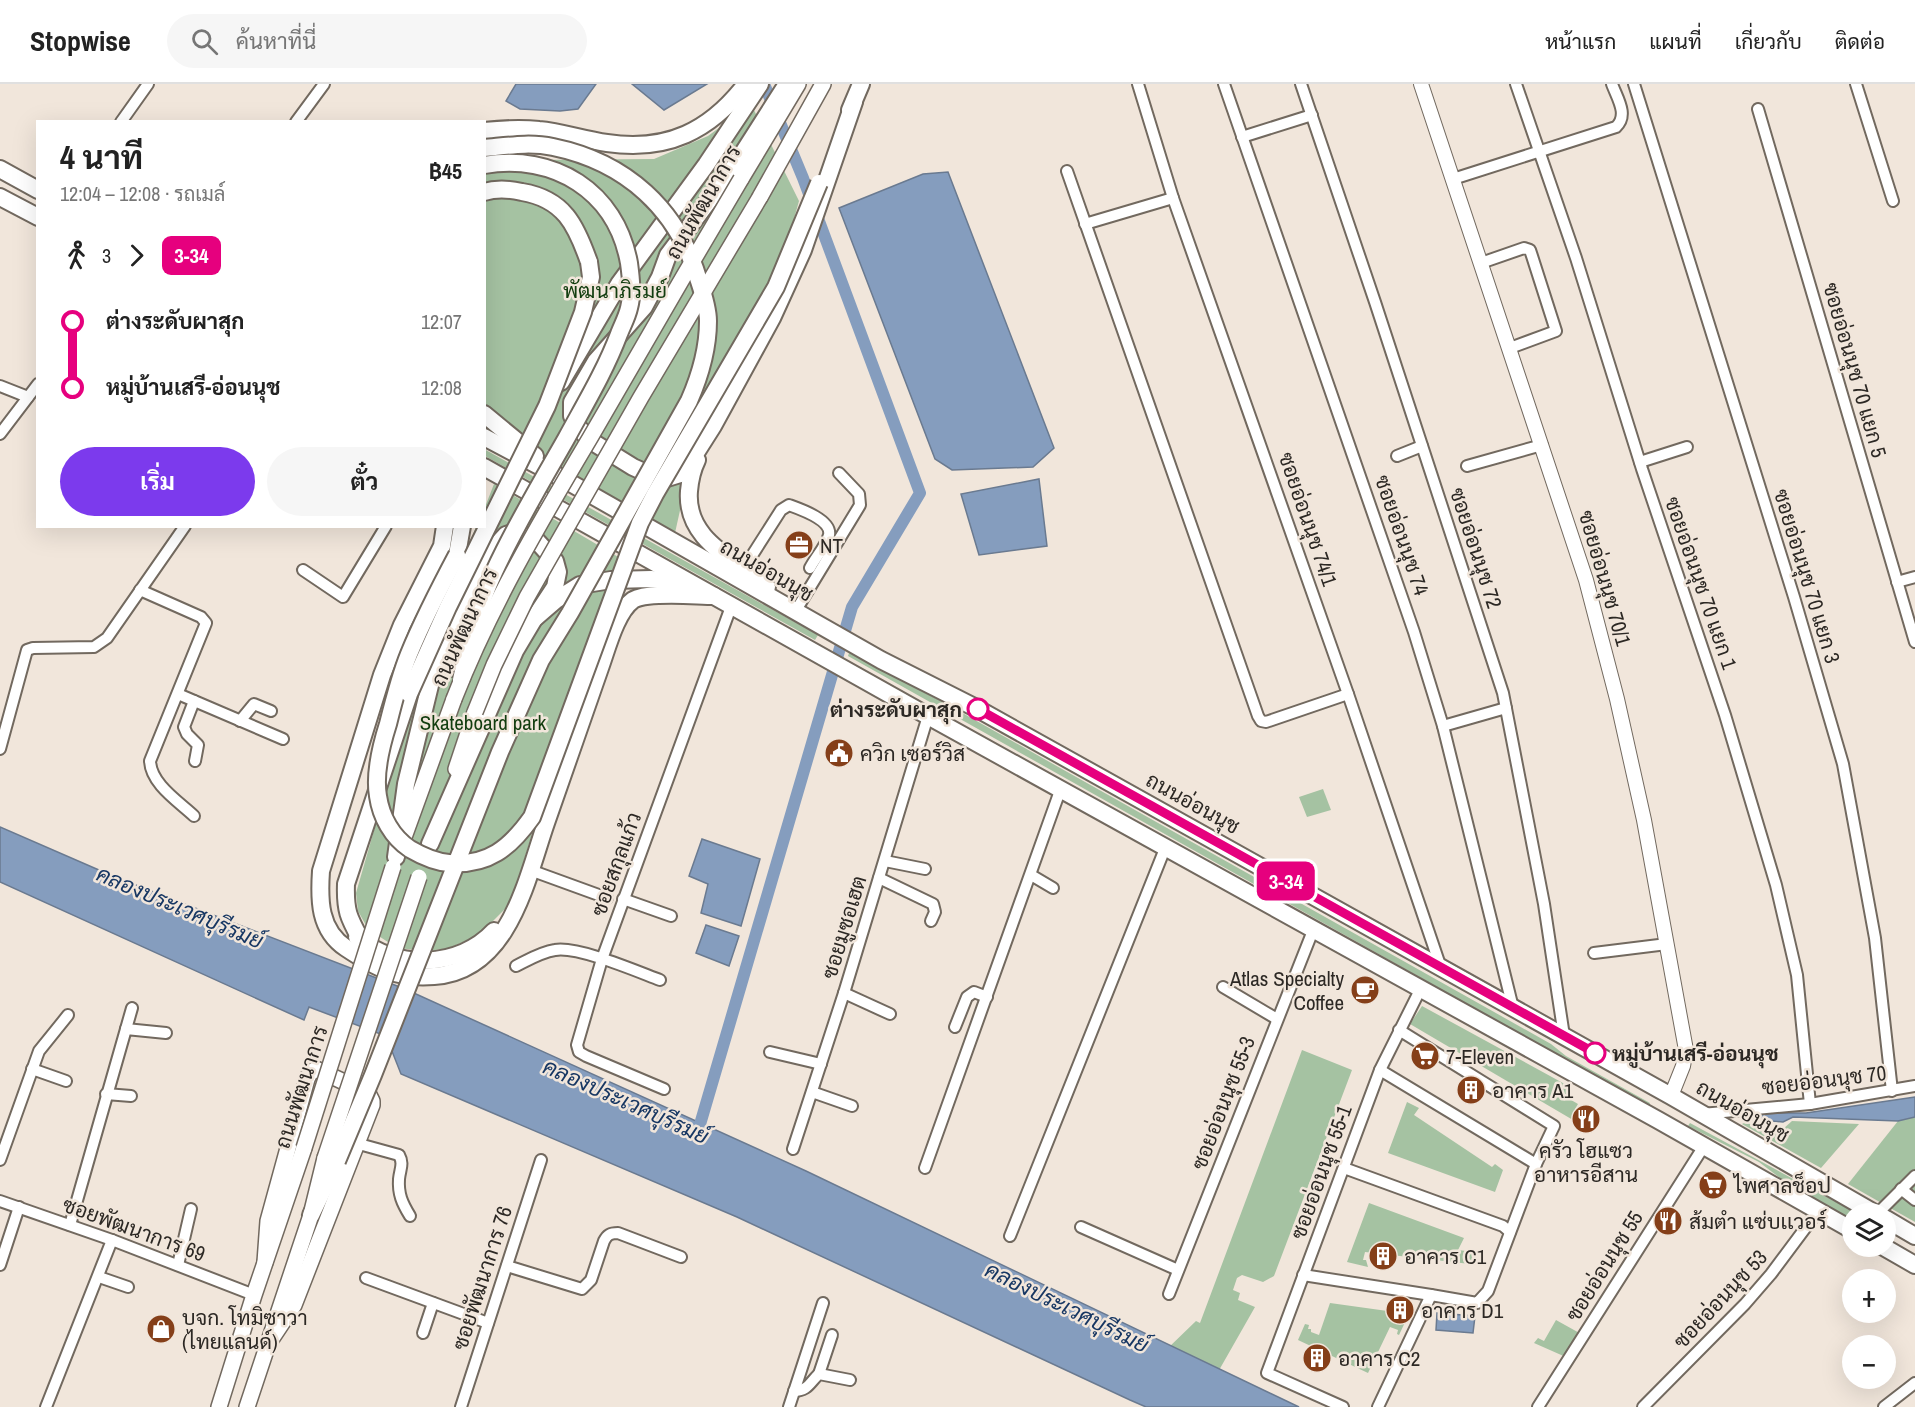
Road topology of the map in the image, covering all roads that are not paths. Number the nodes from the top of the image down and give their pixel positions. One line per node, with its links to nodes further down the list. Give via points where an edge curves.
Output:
1 (148, 84): 17 (street)
2 (324, 84): 18 (street)
3 (824, 84): 87 (main road, ถนนพัฒนาการ, bridge, via 527,597 475,712)
4 (861, 84): 28 (main road)
5 (1138, 84): 32 (street, ซอยอ่อนนุช 74/1)
6 (1224, 84): 21 (street, ซอยอ่อนนุช 74)
7 (1301, 84): 16 (street, ซอยอ่อนนุช 72)
8 (1421, 84): 27 (street, ซอยอ่อนนุช 70/1)
9 (1516, 84): 23 (street, ซอยอ่อนนุช 70 แยก 1)
10 (1612, 84): 23 (street, via 1623,115 1619,125)
11 (1634, 84): 131 (street, ซอยอ่อนนุช 70 แยก 3, via 1843,764 1875,938)
12 (1856, 84): 33 (street)
13 (793, 87): 19 (main road)
14 (750, 88): 20 (main road, via 697,129 642,145 604,143 540,130); 41 (main road, bridge, via 706,165 619,284)
15 (1758, 109): 65 (street, ซอยอ่อนนุช 70 แยก 5)
16 (1312, 115): 21 (street); 47 (street, ซอยอ่อนนุช 72)
17 (122, 120)
18 (297, 120)
19 (765, 128): 43 (main road, via 668,255 644,307 596,361 572,402 572,416 591,441 655,477 680,474); 73 (main road, ถนนพัฒนาการ, bridge, via 741,179 508,580)
20 (486, 131)
21 (1242, 137): 81 (street, ซอยอ่อนนุช 74)
22 (486, 148): 143 (main road, bridge, via 521,144 552,147 590,158 642,188 678,232 695,265 708,320 704,356 689,401 541,660 500,752 373,1075)
23 (1539, 151): 27 (street); 50 (street, ซอยอ่อนนุช 70 แยก 1)
24 (486, 165): 73 (main road, bridge, via 502,162 542,166 562,173 587,190 604,205 622,238 631,289 629,308 608,364 494,572 470,639)
25 (0, 169): 29 (main road)
26 (1067, 171): 35 (street)
27 (1453, 179): 36 (street, ซอยอ่อนนุช 70/1)
28 (821, 186): 43 (main road, via 803,250 772,318); 58 (main road, bridge, via 776,287 640,524 532,817 503,850 483,860 445,863 405,845 392,831 377,795 377,784 383,741 409,654 457,555)
29 (36, 189)
30 (486, 192): 41 (main road, bridge, via 512,190 550,201 566,214 589,262 591,277 583,312)
31 (0, 197): 34 (main road)
32 (1173, 198): 35 (street); 75 (street, ซอยอ่อนนุช 74/1)
33 (1893, 201)
34 (36, 216)
35 (1085, 224): 75 (street, via 1258,716 1266,722)
36 (1481, 263): 37 (street, ซอยอ่อนนุช 70/1); 37 (street, via 1524,248 1531,252 1556,332)
37 (1510, 348): 46 (street, ซอยอ่อนนุช 70/1)
38 (0, 386): 40 (street)
39 (36, 387): 40 (street)
40 (28, 397): 44 (street)
41 (547, 406): 103 (main road, bridge, via 409,694 346,884 347,914)
42 (486, 416): 54 (main road)
43 (713, 426): 60 (main road, via 694,466 691,511 703,536)
44 (0, 434)
45 (486, 436): 54 (main road, ถนนอ่อนนุช)
46 (1542, 445): 51 (street); 104 (street, ซอยอ่อนนุช 70/1, via 1586,580 1617,699 1649,841)
47 (1422, 446): 49 (street); 77 (street, ซอยอ่อนนุช 72)
48 (1687, 447): 50 (street)
49 (1397, 456)
50 (1640, 462): 136 (street, ซอยอ่อนนุช 70 แยก 1, via 1725,715 1776,885 1797,975)
51 (1467, 466)
52 (486, 468): 66 (main road)
53 (839, 473): 69 (street, via 859,494 860,505)
54 (560, 477): 69 (main road, ถนนอ่อนนุช)
55 (184, 528): 67 (street)
56 (386, 528): 62 (street, via 343,597)
57 (445, 528): 93 (main road, via 442,546 382,675)
58 (462, 528)
59 (484, 528): 63 (main road)
60 (744, 568): 61 (street, via 781,510 789,505 825,522 829,529); 69 (main road)
61 (810, 568)
62 (303, 570)
63 (478, 573): 71 (main road, via 506,536 516,532 536,540 555,561 558,572 555,587); 90 (main road, via 432,677 406,784)
64 (1915, 577): 65 (street)
65 (1897, 582): 70 (street, ซอยอ่อนนุช 70 แยก 5)
66 (693, 583): 68 (main road); 71 (main road, via 651,579 580,585)
67 (140, 590): 74 (street, via 201,617 206,623); 83 (street, via 100,644 27,650)
68 (725, 600): 79 (main road); 92 (main road, via 642,596 619,616); 98 (street, ซอยสกุลแก้ว)
69 (793, 611): 108 (main road, ถนนอ่อนนุช, via 976,708)
70 (1911, 612): 72 (street, ซอยอ่อนนุช 70 แยก 5)
71 (534, 619): 87 (main road, via 515,651)
72 (1915, 642)
73 (461, 680): 90 (main road, ถนนพัฒนาการ, bridge)
74 (178, 694): 76 (street); 86 (street, via 150,761 150,770)
75 (1348, 694): 108 (street, ซอยอ่อนนุช 74/1)
76 (194, 701): 80 (street); 84 (street, via 184,727 198,745)
77 (1506, 708): 81 (street); 123 (street, ซอยอ่อนนุช 72, via 1544,904)
78 (271, 711): 80 (street, via 254,704)
79 (928, 716): 85 (main road); 89 (street, ซอยมูซอเฮต)
80 (240, 721): 82 (street)
81 (1443, 726): 115 (street, ซอยอ่อนนุช 74)
82 (283, 739)
83 (0, 749)
84 (195, 761)
85 (1061, 788): 88 (main road); 94 (street)
86 (194, 816)
87 (430, 844): 143 (main road, ถนนพัฒนาการ, bridge)
88 (1166, 846): 102 (main road); 165 (street)
89 (885, 861): 91 (street); 95 (street, ซอยมูซอเฮต)
90 (395, 862): 170 (main road, ถนนพัฒนาการ, bridge)
91 (925, 869)
92 (530, 870): 97 (street); 99 (main road)
93 (321, 871): 99 (main road, via 321,915 340,945 374,967 396,974 415,977 459,972 492,948); 103 (main road, via 328,908)
94 (1031, 874): 96 (street); 113 (street)
95 (879, 878): 101 (street, via 933,904); 112 (street, ซอยมูซอเฮต)
96 (1053, 888)
97 (607, 898)
98 (623, 899): 100 (street); 106 (street, ซอยสกุลแก้ว)
99 (514, 908): 103 (main road, via 481,944 444,959 398,958)
100 (671, 916)
101 (931, 921)
102 (1314, 928): 111 (main road); 118 (street, ซอยอ่อนนุช 55-3)
103 (362, 942)
104 (1667, 945): 105 (street); 135 (street, ซอยอ่อนนุช 70/1, via 1686,1050)
105 (1594, 953)
106 (602, 959): 107 (street, via 557,950); 109 (street); 130 (street, ซอยสกุลแก้ว, via 577,1045 579,1052)
107 (516, 966)
108 (1441, 968): 115 (main road, ถนนอ่อนนุช)
109 (660, 980)
110 (1223, 987): 118 (street)
111 (1421, 988): 121 (street, ซอยอ่อนนุช 55-1); 139 (main road)
112 (844, 993): 116 (street); 125 (street, ซอยมูซอเฮต)
113 (987, 996): 119 (street, via 970,993); 147 (street)
114 (132, 1008): 120 (street)
115 (1513, 1008): 123 (main road, ถนนอ่อนนุช)
116 (890, 1014)
117 (68, 1016): 126 (street, via 39,1051)
118 (1277, 1019): 175 (street, ซอยอ่อนนุช 55-3)
119 (955, 1027)
120 (126, 1029): 122 (street); 133 (street)
121 (1400, 1030): 127 (street, ซอยอ่อนนุช 55-1); 146 (street, via 1554,1126)
122 (166, 1033)
123 (1564, 1036): 135 (main road, ถนนอ่อนนุช)
124 (770, 1052): 125 (street)
125 (821, 1064): 132 (street, ซอยมูซอเฮต)
126 (32, 1069): 128 (street); 144 (street)
127 (1380, 1070): 146 (street); 148 (street, ซอยอ่อนนุช 55-1)
128 (66, 1081)
129 (1915, 1086): 131 (street, ซอยอ่อนนุช 70)
130 (664, 1089)
131 (1892, 1091): 136 (street, ซอยอ่อนนุช 70)
132 (812, 1092): 137 (street); 142 (street, ซอยมูซอเฮต)
133 (106, 1094): 134 (street); 162 (street)
134 (131, 1096)
135 (1671, 1096): 138 (main road, ถนนอ่อนนุช); 139 (main road)
136 (1810, 1104): 138 (street, ซอยอ่อนนุช 70)
137 (852, 1106)
138 (1702, 1114): 153 (main road, ถนนอ่อนนุช)
139 (1658, 1120): 141 (main road)
140 (359, 1144): 159 (street, via 399,1155 399,1196); 170 (main road, via 372,1105 370,1096 351,1084 316,1069 312,1071 268,1221); 188 (main road, via 294,1305)
141 (1704, 1146): 157 (main road); 200 (street, ซอยอ่อนนุช 55)
142 (794, 1149)
143 (331, 1159): 158 (main road)
144 (0, 1160)
145 (541, 1160): 174 (street, ซอยพัฒนาการ 76)
146 (1536, 1164): 164 (street)
147 (925, 1168)
148 (1344, 1168): 164 (street, via 1503,1226); 176 (street, ซอยอ่อนนุช 55-1)
149 (1915, 1176): 150 (street)
150 (1902, 1190): 151 (street); 154 (street)
151 (1915, 1200)
152 (0, 1201): 155 (street, ซอยพัฒนาการ 69)
153 (1857, 1203)
154 (1888, 1203)
155 (18, 1207): 162 (street, ซอยพัฒนาการ 69); 171 (street)
156 (191, 1209): 172 (street)
157 (1818, 1211): 160 (main road); 201 (street, ซอยอ่อนนุช 53, via 1771,1275)
158 (311, 1215): 188 (main road)
159 (410, 1216)
160 (1842, 1224)
161 (1896, 1225): 166 (main road)
162 (70, 1226): 167 (street, ซอยพัฒนาการ 69)
163 (1081, 1227): 175 (street)
164 (1510, 1232): 182 (street, via 1488,1291 1477,1303)
165 (1010, 1236)
166 (1915, 1236)
167 (112, 1240): 172 (street, ซอยพัฒนาการ 69); 177 (street)
168 (1896, 1254): 173 (main road)
169 (681, 1257): 174 (street, via 612,1233 604,1242 591,1280 582,1289)
170 (265, 1262): 180 (main road, ถนนพัฒนาการ)
171 (0, 1265)
172 (178, 1265): 180 (street, ซอยพัฒนาการ 69)
173 (1915, 1265)
174 (507, 1266): 185 (street, ซอยพัฒนาการ 76)
175 (1178, 1270): 181 (street, ซอยอ่อนนุช 55-3)
176 (1303, 1275): 182 (street); 198 (street, ซอยอ่อนนุช 55-1, via 1267,1373)
177 (99, 1277): 179 (street); 193 (street)
178 (366, 1278): 183 (street)
179 (128, 1287)
180 (254, 1294): 194 (main road, ถนนพัฒนาการ)
181 (1169, 1294)
182 (1431, 1295): 199 (street)
183 (433, 1303): 185 (street); 186 (street)
184 (823, 1303): 192 (street)
185 (488, 1323): 196 (street, ซอยพัฒนาการ 76)
186 (423, 1334)
187 (832, 1335): 189 (street)
188 (266, 1347): 195 (main road)
189 (819, 1374): 190 (street); 192 (street, via 809,1387)
190 (849, 1380)
191 (1915, 1383): 202 (street)
192 (794, 1391): 197 (street)
193 (46, 1407)
194 (219, 1407)
195 (248, 1407)
196 (461, 1407)
197 (789, 1407)
198 (1343, 1407)
199 (1378, 1407)
200 (1538, 1407)
201 (1643, 1407)
202 (1884, 1407)

